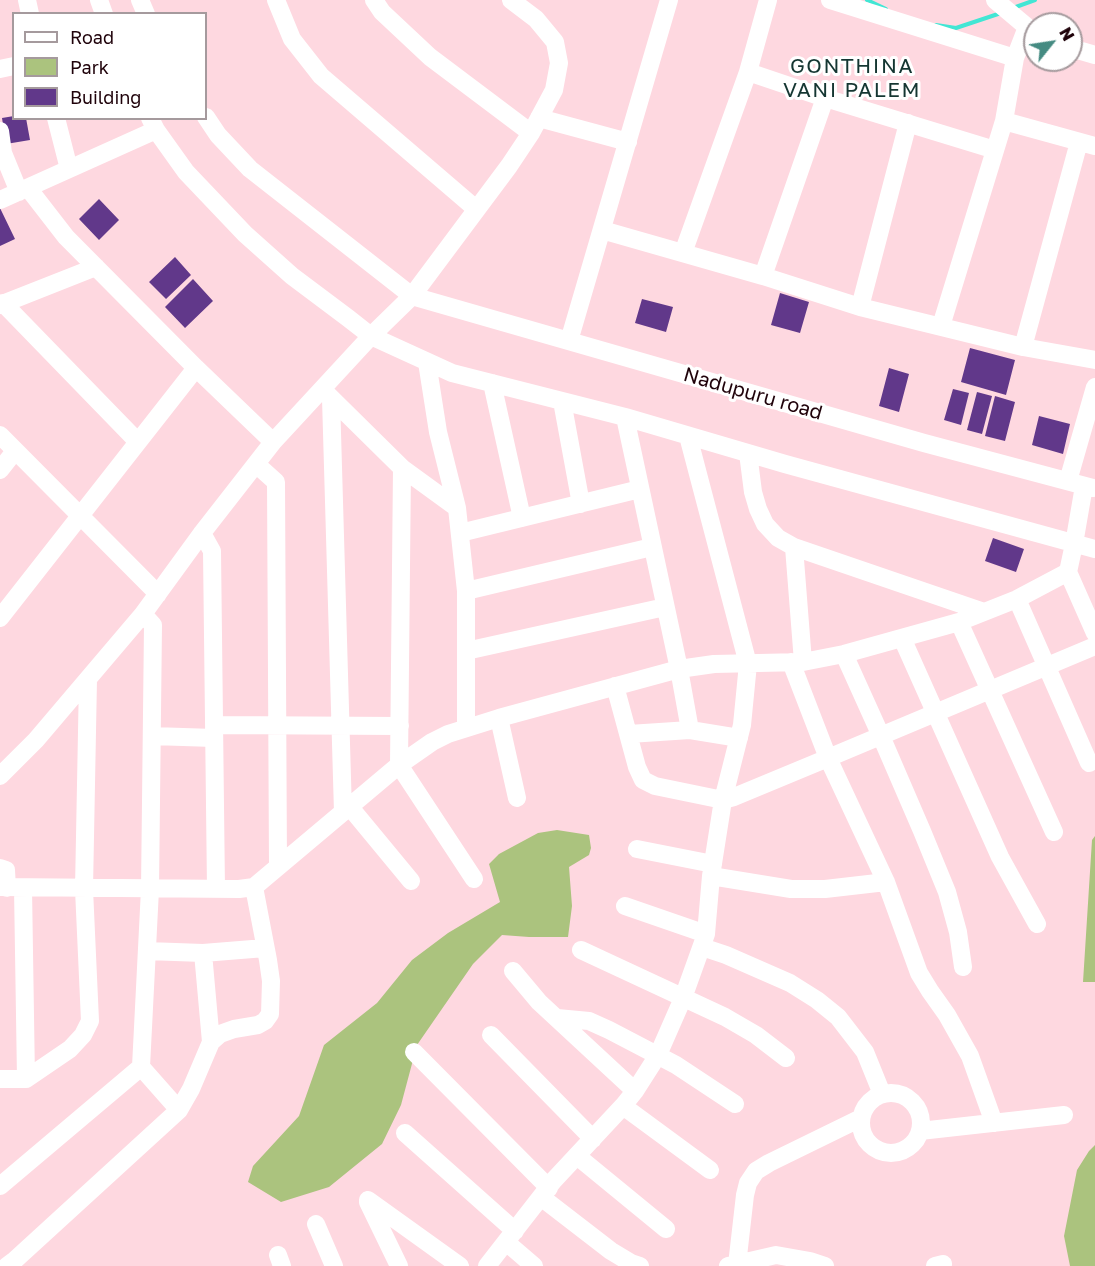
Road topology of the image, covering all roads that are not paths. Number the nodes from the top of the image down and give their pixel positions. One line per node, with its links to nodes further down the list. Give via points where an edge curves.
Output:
1 (276, 0): 26 (street, via 292,39 321,76)
2 (374, 0): 18 (street, via 430,57)
3 (511, 0): 18 (street, via 536,19 555,42 559,63 554,90)
4 (669, 0): 20 (street)
5 (768, 0): 11 (street)
6 (830, 0): 10 (street)
7 (995, 0): 8 (street)
8 (1023, 23)
9 (1023, 34): 10 (street)
10 (1015, 58): 15 (street)
11 (748, 72): 12 (street); 28 (street)
12 (825, 98): 16 (street); 30 (street)
13 (207, 118): 31 (street, via 250,169)
14 (57, 120): 23 (street)
15 (1004, 121): 21 (street); 22 (street)
16 (908, 123): 22 (street); 33 (street)
17 (153, 124): 23 (street); 35 (street, via 186,172 245,234 292,276)
18 (535, 126): 20 (street); 26 (street)
19 (0, 131): 24 (street, via 3,153)
20 (628, 142): 27 (street)
21 (1087, 144): 37 (street)
22 (995, 150): 34 (street)
23 (69, 169): 24 (street)
24 (23, 190): 25 (street); 29 (street)
25 (0, 200)
26 (476, 209): 31 (street)
27 (602, 230): 28 (street); 36 (street)
28 (683, 253): 30 (street)
29 (96, 267): 32 (street); 40 (street)
30 (763, 276): 33 (street)
31 (412, 296): 35 (street); 36 (street, Nadupuru road)
32 (2, 304): 48 (street)
33 (860, 307): 34 (street)
34 (941, 326): 37 (street)
35 (371, 336): 39 (street); 43 (street)
36 (569, 341): 55 (street, Nadupuru road)
37 (1023, 347): 38 (street)
38 (1095, 360)
39 (427, 362): 41 (street); 58 (street, via 438,432)
40 (196, 368): 48 (street); 49 (street)
41 (492, 383): 44 (street); 60 (street)
42 (1095, 387): 55 (street)
43 (327, 394): 49 (street); 53 (street); 90 (street)
44 (562, 401): 45 (street); 57 (street)
45 (625, 417): 47 (street); 56 (street)
46 (0, 435): 50 (street)
47 (688, 436): 51 (street); 82 (street)
48 (138, 442): 59 (street)
49 (273, 442): 52 (street)
50 (15, 451): 54 (street); 59 (street)
51 (747, 453): 63 (street); 65 (street, via 753,492 765,524)
52 (256, 464): 61 (street); 91 (street, via 276,482)
53 (402, 468): 58 (street); 92 (street)
54 (0, 470)
55 (1082, 485): 63 (street)
56 (640, 489): 57 (street); 64 (street)
57 (581, 504): 60 (street)
58 (457, 508): 62 (street)
59 (80, 515): 69 (street); 74 (street)
60 (522, 518): 62 (street)
61 (202, 533): 69 (street); 95 (street, via 212,551)
62 (460, 533): 68 (street)
63 (1074, 544): 66 (street); 67 (street)
64 (652, 547): 68 (street); 71 (street)
65 (794, 547): 72 (street); 81 (street)
66 (1095, 549)
67 (1068, 572): 70 (street); 76 (street)
68 (466, 591): 79 (street)
69 (158, 594): 73 (street)
70 (1017, 599): 72 (street); 83 (street)
71 (665, 607): 79 (street); 84 (street)
72 (984, 612): 75 (street)
73 (143, 614): 85 (street); 97 (street, via 153,625)
74 (0, 618)
75 (959, 622): 77 (street); 87 (street)
76 (1095, 633)
77 (902, 638): 80 (street); 88 (street)
78 (1095, 646): 83 (street)
79 (466, 651): 93 (street)
80 (844, 654): 81 (street); 98 (street)
81 (797, 662): 82 (street); 100 (street)
82 (748, 664): 84 (street); 99 (street)
83 (1046, 666): 87 (street); 101 (street)
84 (679, 669): 86 (street); 94 (street)
85 (88, 679): 103 (street, via 36,740); 117 (street)
86 (615, 686): 89 (street); 96 (street)
87 (990, 690): 88 (street); 107 (street)
88 (935, 713): 98 (street); 121 (street, via 1000,857)
89 (499, 718): 93 (street); 104 (street)
90 (341, 724): 91 (street); 92 (street); 106 (street)
91 (278, 725): 95 (street); 109 (street)
92 (399, 726): 102 (street)
93 (466, 728): 102 (street, via 432,742)
94 (690, 730): 96 (street); 99 (street)
95 (214, 731): 97 (street); 119 (street)
96 (629, 734): 105 (street, via 643,780)
97 (152, 736): 118 (street)
98 (881, 736): 100 (street); 127 (street, via 947,892)
99 (739, 738): 105 (street)
100 (828, 758): 105 (street); 114 (street)
101 (1089, 763)
102 (399, 765): 106 (street); 112 (street)
103 (2, 771)
104 (517, 798)
105 (723, 800): 111 (street)
106 (346, 809): 109 (street); 113 (street)
107 (1054, 832)
108 (637, 849): 111 (street)
109 (278, 866): 115 (street)
110 (0, 868): 116 (street, via 6,870)
111 (712, 870): 114 (street, via 791,889); 122 (street)
112 (474, 879)
113 (411, 880)
114 (886, 882): 146 (street, via 919,973 970,1056)
115 (254, 886): 119 (street); 123 (street)
116 (10, 888): 117 (street); 138 (street)
117 (84, 889): 118 (street); 138 (street, via 90,1021 70,1049)
118 (150, 889): 119 (street); 125 (street)
119 (216, 889)
120 (625, 906): 122 (street)
121 (1037, 924)
122 (704, 940): 129 (street); 140 (street, via 726,955 781,979 838,1017 865,1052)
123 (265, 948): 126 (street); 132 (street, via 270,1014 258,1025 220,1034)
124 (581, 950): 129 (street)
125 (147, 951): 126 (street); 136 (street)
126 (203, 953): 132 (street)
127 (963, 967)
128 (513, 971): 130 (street)
129 (683, 998): 134 (street); 135 (street, via 756,1035)
130 (557, 1018): 134 (street, via 589,1022); 139 (street)
131 (491, 1035): 149 (street)
132 (211, 1042): 143 (street)
133 (414, 1052): 153 (street)
134 (658, 1055): 139 (street); 141 (street)
135 (786, 1058)
136 (141, 1067): 143 (street); 152 (street)
137 (0, 1078): 138 (street)
138 (27, 1079)
139 (634, 1091): 142 (street)
140 (882, 1094): 145 (street, via 868,1101); 147 (street, via 897,1093 914,1103 921,1121)
141 (735, 1104)
142 (623, 1106): 149 (street); 151 (street)
143 (179, 1110): 157 (street)
144 (1064, 1115): 146 (street)
145 (861, 1118): 147 (street, via 864,1138 879,1152 890,1154 909,1148); 159 (street, via 756,1171 748,1182)
146 (994, 1123): 147 (street)
147 (920, 1131)
148 (405, 1133): 156 (street)
149 (593, 1139): 150 (street)
150 (577, 1156): 153 (street); 155 (street)
151 (710, 1170)
152 (0, 1186)
153 (545, 1192): 156 (street); 166 (street, via 611,1251)
154 (316, 1224): 161 (street)
155 (666, 1228)
156 (510, 1236): 164 (street); 165 (street)
157 (24, 1260): 160 (street)
158 (780, 1260): 159 (street); 167 (street)
159 (733, 1265)
160 (7, 1266)
161 (334, 1266)
162 (399, 1266): 163 (street, via 368,1200)
163 (460, 1266)
164 (487, 1266)
165 (534, 1266)
166 (640, 1266)
167 (825, 1266)

